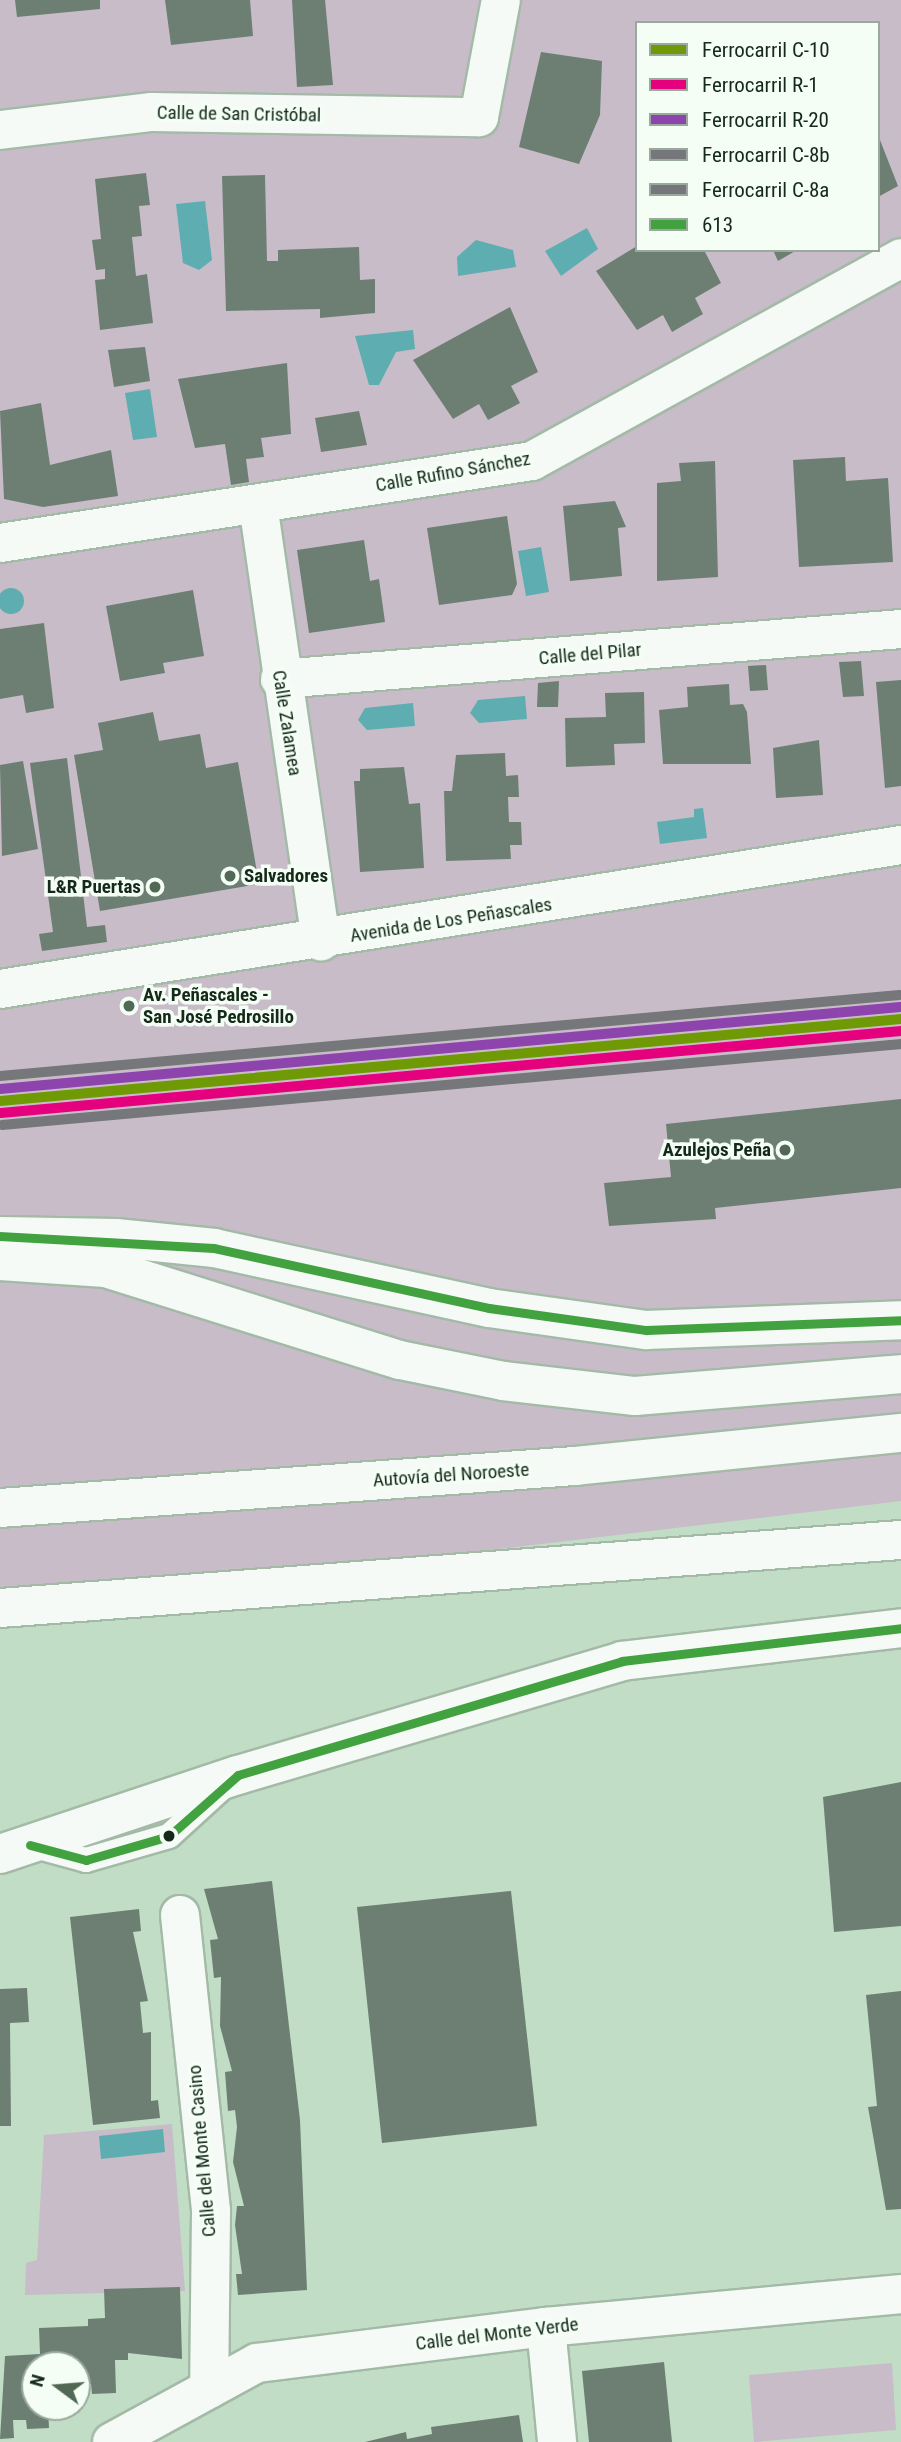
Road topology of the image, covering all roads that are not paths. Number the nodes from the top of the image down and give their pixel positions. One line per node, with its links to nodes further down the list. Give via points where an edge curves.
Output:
1 (500, 0): 2 (main road, Calle de San Cristóbal, via 479,117 152,113)
2 (0, 130)
3 (901, 258): 4 (main road, Calle Rufino Sánchez, via 532,461)
4 (258, 504): 5 (main road, Calle Rufino Sánchez); 7 (main road, Calle Zalamea)
5 (0, 543)
6 (901, 629): 7 (main road, Calle del Pilar)
7 (279, 679): 9 (main road, Calle Zalamea)
8 (901, 845): 9 (main road, Avenida de Los Peñascales)
9 (321, 941): 10 (main road, Avenida de Los Peñascales)
10 (0, 989)
11 (0, 1236): 13 (main road, via 116,1238 214,1248 489,1308 646,1330)
12 (0, 1261): 14 (main road, via 106,1268 400,1360 503,1381 635,1395)
13 (901, 1320)
14 (901, 1374)
15 (901, 1433): 16 (main road, Autovía del Noroeste, via 575,1465)
16 (0, 1508)
17 (901, 1540): 18 (main road)
18 (0, 1608)
19 (901, 1628): 20 (main road, via 622,1661 238,1774)
20 (15, 1849)
21 (180, 1915): 24 (main road, Calle del Monte Casino, via 211,2211)
22 (901, 2294): 23 (main road, Calle del Monte Verde)
23 (546, 2327): 24 (main road, Calle del Monte Verde, via 257,2363); 26 (main road)
24 (209, 2389): 25 (main road, Calle del Monte Verde)
25 (112, 2442)
26 (557, 2442)

